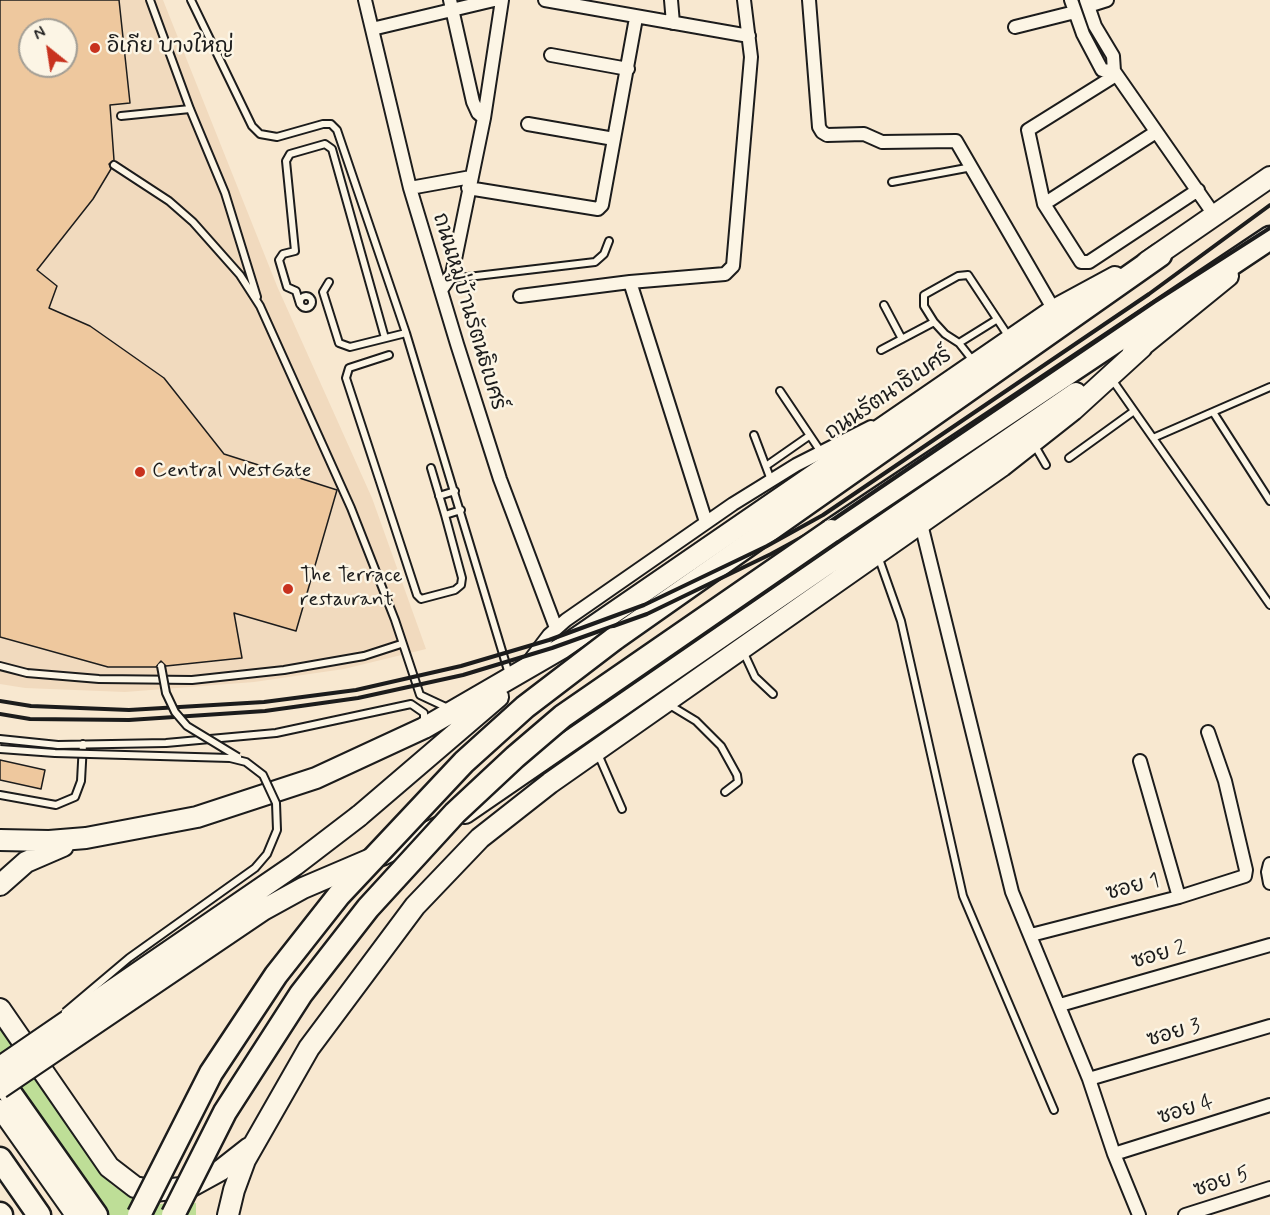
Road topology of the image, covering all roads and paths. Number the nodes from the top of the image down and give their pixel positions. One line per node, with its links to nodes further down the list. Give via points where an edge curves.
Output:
1 (150, 0): 23 (lane)
2 (191, 0): 54 (lane, via 252,126 260,134 277,137 323,124 331,124 337,130)
3 (365, 0): 18 (street, ถนนหมู่บ้านรัตนธิเบศร์)
4 (494, 0): 13 (street)
5 (502, 0): 25 (street)
6 (545, 0): 15 (street)
7 (671, 0): 16 (street)
8 (744, 0): 19 (street)
9 (809, 0): 30 (street, via 822,132 864,134 882,142 950,139 960,146)
10 (1071, 0): 14 (street)
11 (1107, 0): 12 (street)
12 (1087, 3): 22 (street, via 1113,56)
13 (451, 4): 18 (street); 25 (street, via 472,102)
14 (1075, 12): 17 (street); 22 (street, via 1102,70)
15 (636, 18): 16 (street); 21 (street)
16 (673, 23): 19 (street)
17 (1015, 27)
18 (372, 29): 34 (street, ถนนหมู่บ้านรัตนธิเบศร์)
19 (749, 36): 43 (street, via 749,88 733,266 725,274)
20 (551, 55): 21 (street)
21 (628, 69): 28 (street)
22 (1115, 73): 27 (street); 36 (street, via 1028,130)
23 (190, 109): 24 (lane); 49 (lane, via 225,193)
24 (121, 116)
25 (484, 118): 33 (street)
26 (528, 124): 28 (street)
27 (1156, 132): 35 (street); 36 (street)
28 (614, 139): 33 (street, via 602,205 598,209)
29 (114, 165): 49 (lane, via 193,222 240,275)
30 (972, 167): 32 (lane); 51 (street)
31 (1270, 177): 37 (main road, ถนนรัตนาธิเบศร์)
32 (892, 182)
33 (470, 183): 34 (street); 41 (street)
34 (410, 188): 44 (street, ถนนหมู่บ้านรัตนธิเบศร์)
35 (1198, 190): 36 (street, via 1086,264); 37 (street)
36 (1044, 204)
37 (1215, 216): 40 (main road, ถนนรัตนาธิเบศร์)
38 (1270, 240): 59 (main road); 136 (highway, bridge, via 831,531 586,699 515,757 455,813 368,908 302,994 225,1112)
39 (609, 241): 41 (lane, via 604,254 595,262)
40 (1160, 255): 51 (main road, ถนนรัตนาธิเบศร์); 135 (highway, bridge, via 560,678 472,754 339,895 276,975 211,1073)
41 (451, 279): 44 (street)
42 (329, 282): 47 (lane, via 323,289)
43 (630, 282): 45 (street); 84 (street)
44 (441, 290): 88 (street, ถนนหมู่บ้านรัตนธิเบศร์, via 500,479)
45 (520, 296)
46 (300, 304): 50 (lane); 50 (lane, via 300,298 308,296 312,301); 55 (lane, via 296,291 287,287 279,260 295,251 286,161 290,154 325,144 332,149)
47 (326, 305): 50 (lane); 55 (lane, via 337,341 342,345 350,347)
48 (884, 305): 56 (lane)
49 (260, 306): 89 (lane, via 351,508)
50 (308, 308)
51 (1054, 310): 57 (main road, ถนนรัตนาธิเบศร์)
52 (996, 320): 53 (lane, via 964,274 924,295 924,306); 57 (lane); 58 (lane)
53 (934, 322): 56 (lane); 58 (lane)
54 (406, 333): 55 (lane); 79 (lane)
55 (385, 338)
56 (902, 339): 60 (lane)
57 (1011, 340): 62 (main road, ถนนรัตนาธิเบศร์)
58 (959, 343): 62 (lane)
59 (1142, 347): 63 (main road); 124 (main road, bridge, via 484,801 434,830 263,910)
60 (881, 350)
61 (389, 355): 83 (lane, via 349,368 346,378 421,599 455,590 462,582)
62 (975, 365): 66 (main road, ถนนรัตนาธิเบศร์)
63 (1111, 377): 67 (lane); 72 (main road)
64 (1270, 387): 68 (lane)
65 (780, 391): 70 (lane)
66 (924, 400): 73 (street); 91 (main road, ถนนรัตนาธิเบศร์)
67 (1134, 411): 71 (lane); 74 (lane)
68 (1213, 412): 71 (lane); 81 (lane)
69 (754, 435): 76 (lane)
70 (809, 436): 73 (lane); 76 (lane)
71 (1153, 438): 87 (lane)
72 (1033, 442): 75 (lane); 85 (main road)
73 (821, 452): 78 (street)
74 (1069, 458)
75 (1046, 465)
76 (766, 466): 78 (lane)
77 (431, 468): 80 (lane)
78 (771, 480): 84 (street)
79 (455, 491): 80 (lane); 82 (lane)
80 (439, 496): 83 (lane)
81 (1270, 501)
82 (461, 510): 83 (lane); 94 (lane)
83 (445, 515)
84 (706, 522): 88 (street)
85 (921, 524): 86 (main road); 115 (street, via 1012,892)
86 (878, 556): 90 (main road); 127 (lane, via 901,621 963,896)
87 (1270, 605)
88 (556, 628): 94 (street)
89 (401, 644): 92 (lane, via 364,656 284,670 192,680 99,679 27,673); 97 (lane, via 420,695)
90 (742, 650): 95 (lane, via 755,678); 96 (main road)
91 (540, 662): 94 (main road); 120 (main road, bridge, via 359,816 295,865)
92 (0, 666)
93 (161, 666): 105 (lane, bridge, via 170,703 187,726)
94 (515, 677): 97 (main road)
95 (773, 694)
96 (666, 703): 103 (main road); 106 (lane, via 696,721 720,746 738,782)
97 (455, 712): 98 (main road)
98 (424, 728): 101 (lane, via 424,713 411,704 276,733 166,744); 109 (main road, via 280,792 170,824)
99 (1208, 732): 114 (street, ซอย 1, via 1225,781 1245,876)
100 (0, 739): 101 (lane)
101 (83, 744): 107 (lane, via 81,781 75,798 56,805)
102 (0, 749): 105 (lane, bridge, via 217,755)
103 (597, 751): 108 (lane); 128 (main road, via 480,838 415,906 309,1048)
104 (1140, 761): 114 (street)
105 (246, 762): 120 (lane, bridge, via 263,776 276,803 277,830 267,854 239,881 107,976)
106 (725, 792)
107 (0, 795)
108 (622, 809)
109 (86, 838): 110 (main road, via 49,842); 113 (main road, via 46,851 26,862)
110 (0, 840)
111 (1270, 864): 112 (street)
112 (1270, 883)
113 (0, 885)
114 (1179, 897): 115 (street, ซอย 1)
115 (1031, 936): 117 (street)
116 (1270, 945): 117 (street, ซอย 2)
117 (1060, 1005): 123 (street)
118 (0, 1009): 128 (main road, via 109,1167 135,1187 154,1191 190,1187 221,1170)
119 (1270, 1026): 123 (street, ซอย 3)
120 (35, 1042): 121 (main road, bridge)
121 (0, 1067)
122 (0, 1079): 134 (highway)
123 (1089, 1079): 129 (street)
124 (0, 1088)
125 (1270, 1105): 129 (street, ซอย 4)
126 (0, 1109): 133 (main road)
127 (1054, 1110)
128 (253, 1144): 137 (main road, via 239,1173)
129 (1114, 1154): 138 (street)
130 (0, 1159): 132 (highway)
131 (1270, 1188): 139 (street, ซอย 5)
132 (39, 1215)
133 (75, 1215)
134 (96, 1215)
135 (139, 1215)
136 (173, 1215)
137 (228, 1215)
138 (1139, 1215)
139 (1185, 1215)

